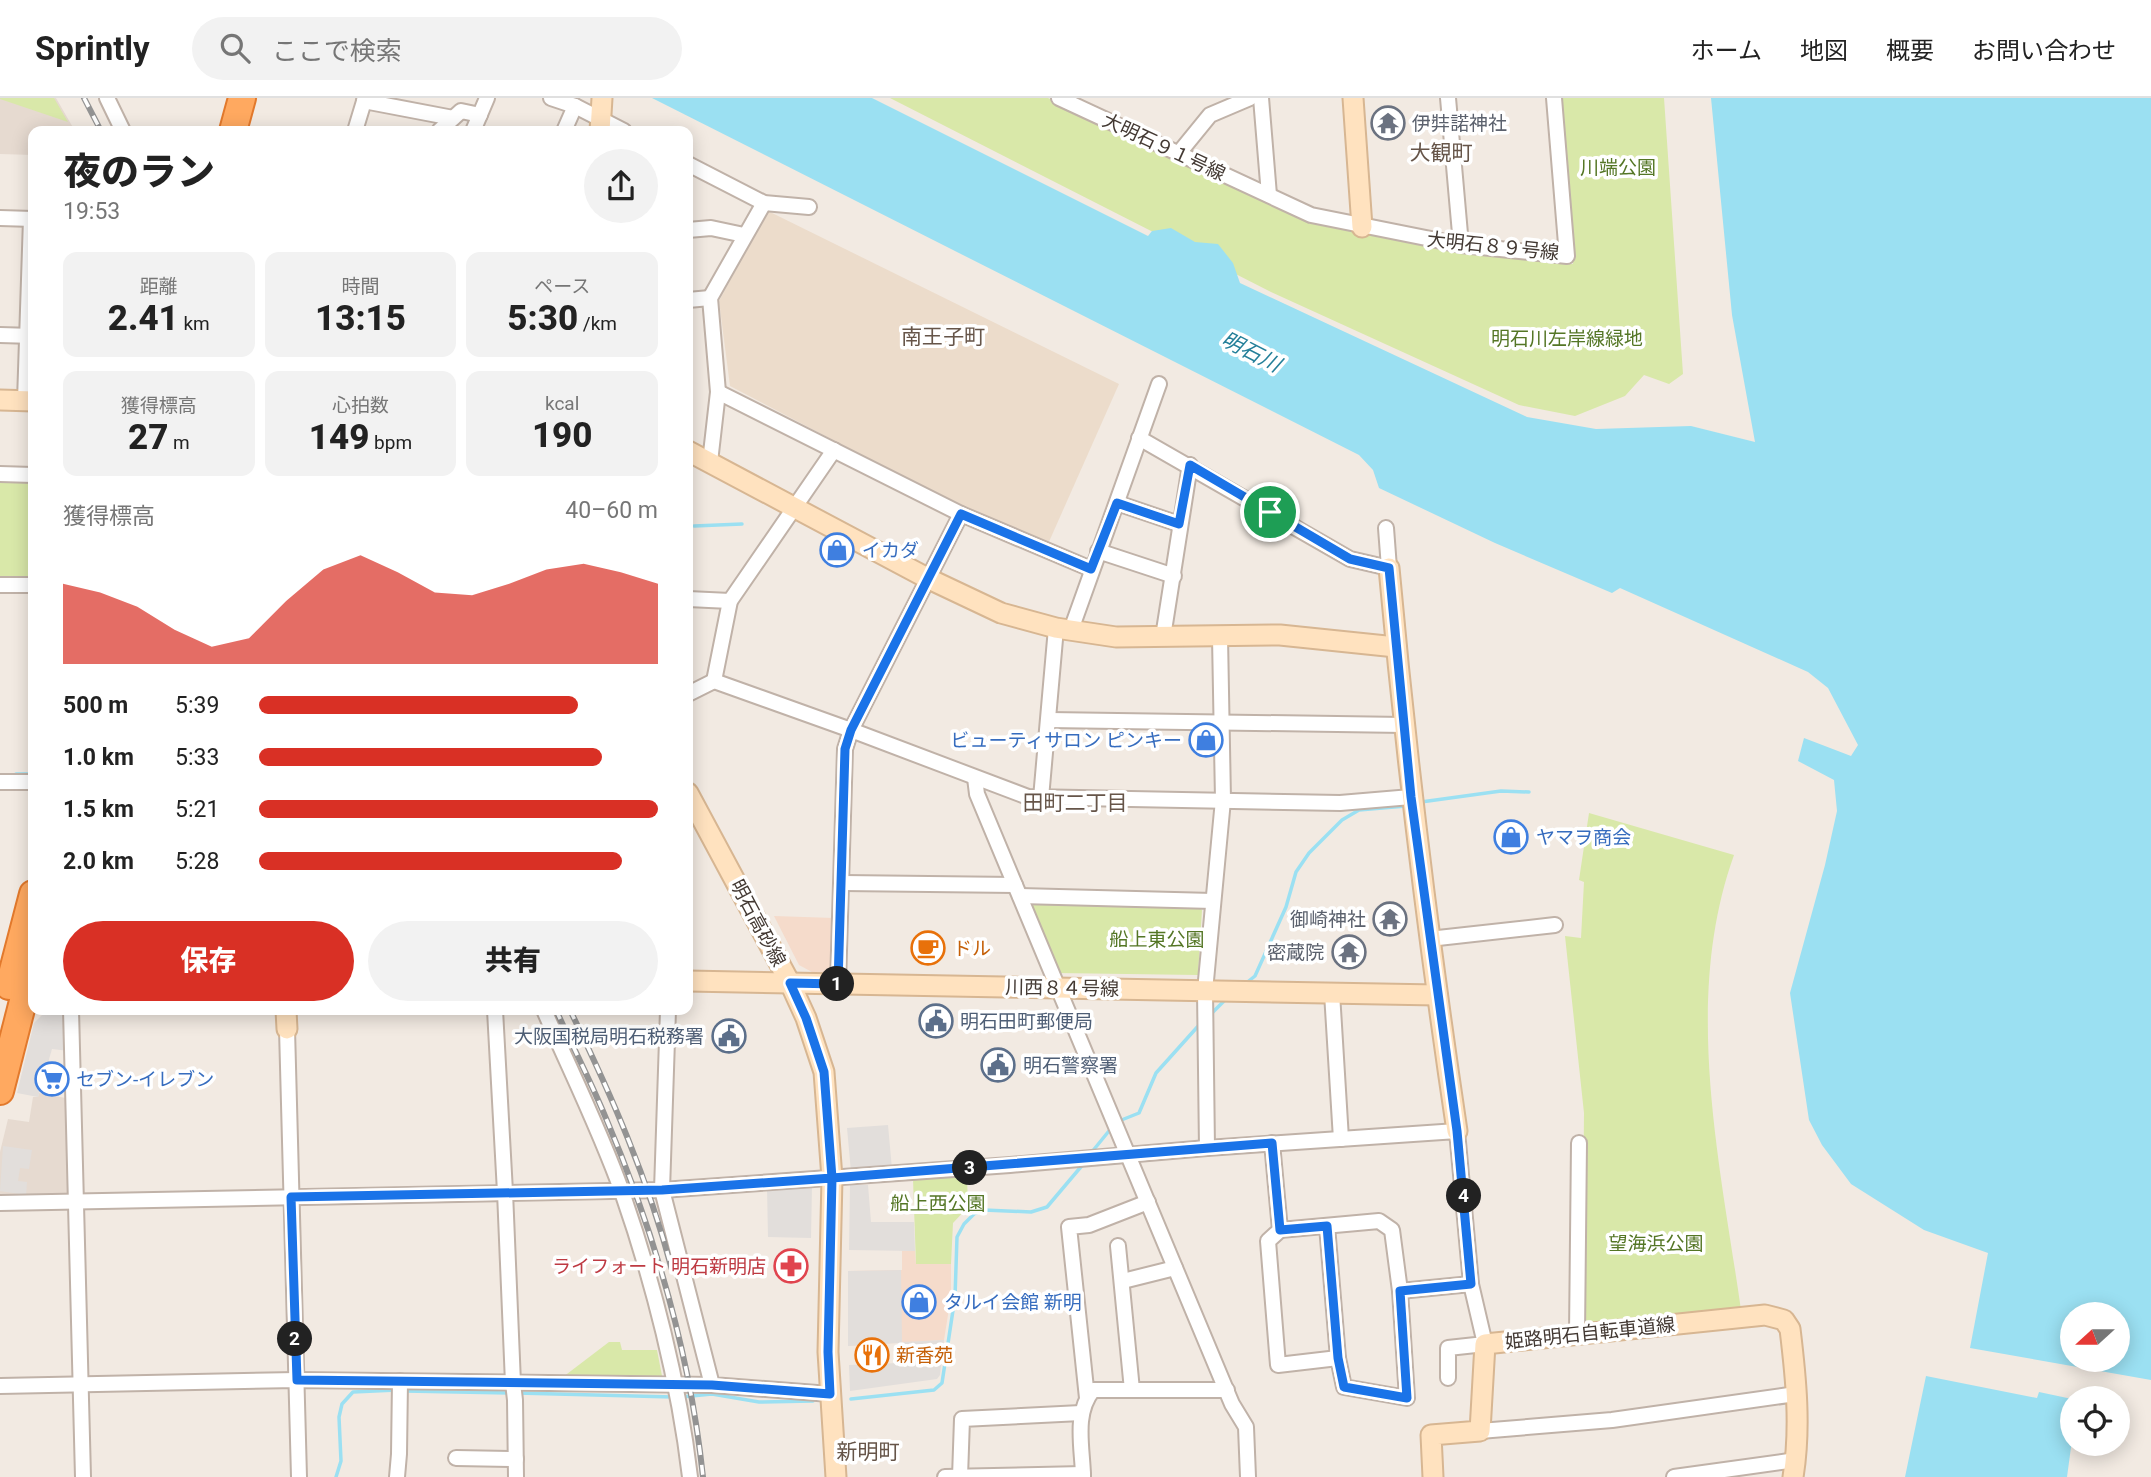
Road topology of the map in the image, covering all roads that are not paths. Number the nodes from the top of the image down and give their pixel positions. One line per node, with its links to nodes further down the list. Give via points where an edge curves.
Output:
1 (107, 98): 18 (street)
2 (242, 98): 19 (highway)
3 (260, 98): 20 (highway)
4 (487, 98): 15 (street)
5 (551, 98): 14 (street)
6 (602, 98): 17 (street)
7 (1059, 98): 25 (street, 大明石９１号線)
8 (1250, 98): 25 (street, via 1210,115)
9 (1261, 98): 27 (street)
10 (1353, 98): 32 (street)
11 (1448, 98): 35 (street)
12 (1554, 98): 35 (street, 大明石８９号線, via 1567,256)
13 (364, 100): 16 (street); 21 (street)
14 (575, 106): 17 (street); 24 (street)
15 (480, 115): 16 (street, via 461,111); 23 (street)
16 (453, 118): 22 (street)
17 (600, 125)
18 (121, 126)
19 (234, 126)
20 (252, 126)
21 (356, 126)
22 (444, 126)
23 (474, 126)
24 (566, 126)
25 (1179, 153): 27 (street, 大明石９１号線)
26 (693, 167): 28 (street)
27 (1269, 195): 32 (street, 大明石８９号線, via 1311,215)
28 (764, 203): 29 (street); 34 (street)
29 (809, 207)
30 (0, 218): 31 (street)
31 (28, 219)
32 (1362, 227): 35 (street, 大明石８９号線)
33 (693, 230): 34 (street)
34 (744, 235): 36 (street)
35 (1461, 245)
36 (710, 298): 37 (street); 41 (street)
37 (693, 300)
38 (0, 335): 39 (street)
39 (28, 336)
40 (1159, 384): 44 (street)
41 (718, 392): 45 (street); 47 (street)
42 (0, 400): 43 (street)
43 (28, 401)
44 (1139, 438): 48 (street); 51 (street)
45 (834, 450): 52 (street); 53 (street)
46 (693, 454): 47 (street)
47 (710, 462): 52 (street)
48 (1190, 465): 54 (street); 57 (street, via 1350,559)
49 (0, 474): 50 (street)
50 (28, 475)
51 (1117, 503): 54 (street); 56 (street)
52 (794, 507): 60 (street); 64 (street)
53 (961, 514): 58 (street); 60 (street)
54 (1179, 524): 59 (street)
55 (1386, 528): 57 (street)
56 (1098, 551): 58 (street); 59 (street)
57 (1389, 568): 68 (street)
58 (1091, 569): 65 (street)
59 (1174, 576): 66 (street)
60 (927, 579): 65 (street, via 1001,613); 74 (street)
61 (0, 585): 62 (street)
62 (28, 585)
63 (693, 598): 64 (street)
64 (730, 601): 69 (street)
65 (1063, 629): 66 (street, via 1116,637); 71 (street)
66 (1163, 637): 67 (street)
67 (1220, 637): 68 (street, via 1280,635); 72 (street)
68 (1396, 647): 73 (street)
69 (714, 681): 70 (street); 74 (street)
70 (693, 692)
71 (1049, 720): 72 (street); 79 (street)
72 (1222, 722): 73 (street); 80 (street)
73 (1404, 725): 78 (street)
74 (851, 730): 75 (street); 82 (street, via 845,749)
75 (975, 778): 79 (street); 83 (street, via 977,794)
76 (0, 782): 77 (street)
77 (28, 782)
78 (1411, 797): 80 (street, via 1340,803); 87 (street)
79 (1041, 798): 80 (street)
80 (1223, 800): 84 (street)
81 (693, 802): 90 (street, 明石高砂線)
82 (843, 883): 83 (street); 91 (street)
83 (1017, 891): 84 (street); 92 (street)
84 (1213, 901): 93 (street)
85 (28, 920): 96 (highway)
86 (1555, 925): 87 (street)
87 (1429, 939): 95 (street)
88 (28, 971): 96 (highway)
89 (693, 981): 90 (street, 川西８４号線)
90 (790, 983): 91 (street, 川西８４号線); 109 (street, 明石高砂線, via 824,1072)
91 (838, 984): 92 (street, 川西８４号線)
92 (1058, 989): 93 (street, 川西８４号線); 108 (street)
93 (1224, 991): 94 (street, 川西８４号線); 107 (street)
94 (1332, 993): 95 (street, 川西８４号線); 104 (street)
95 (1437, 995): 103 (street)
96 (13, 998): 102 (highway)
97 (71, 1015): 114 (street)
98 (495, 1015): 112 (street)
99 (546, 1015): 110 (street)
100 (668, 1015): 111 (street)
101 (286, 1019): 113 (street)
102 (0, 1091)
103 (1457, 1131): 104 (street); 122 (street)
104 (1341, 1139): 105 (street)
105 (1272, 1143): 107 (street); 118 (street)
106 (1579, 1143): 124 (street)
107 (1207, 1147): 108 (street)
108 (1128, 1156): 109 (street); 115 (street)
109 (832, 1178): 111 (street); 137 (street, 明石高砂線)
110 (621, 1190): 111 (street); 112 (street); 134 (street)
111 (662, 1190): 132 (street)
112 (505, 1192): 113 (street); 130 (street)
113 (291, 1197): 114 (street); 128 (street)
114 (77, 1202): 116 (street); 131 (street)
115 (1148, 1202): 120 (street); 139 (street, via 1090,1225 1069,1227)
116 (0, 1203)
117 (1327, 1226): 118 (street); 123 (street, via 1379,1221 1392,1230); 126 (street)
118 (1280, 1230): 126 (street, via 1268,1241 1278,1365)
119 (1118, 1245): 121 (street)
120 (1175, 1268): 121 (street); 136 (street)
121 (1123, 1281): 135 (street)
122 (1471, 1284): 123 (street); 125 (street)
123 (1400, 1291): 126 (street, via 1407,1398 1344,1387)
124 (1577, 1334): 125 (street, 姫路明石自転車道線); 138 (street, 姫路明石自転車道線, via 1747,1316 1784,1320 1790,1329)
125 (1485, 1344): 127 (street, via 1448,1348); 141 (street, 姫路明石自転車道線)
126 (1338, 1358)
127 (1448, 1378)
128 (297, 1380): 129 (street); 131 (street); 147 (street)
129 (400, 1381): 130 (street); 148 (street)
130 (513, 1383): 134 (street); 143 (street)
131 (80, 1384): 133 (street); 146 (street)
132 (712, 1385): 134 (street); 137 (street)
133 (0, 1386)
134 (674, 1386): 150 (street)
135 (1132, 1390): 136 (street); 139 (street, via 1093,1390)
136 (1227, 1390): 154 (street, via 1246,1427)
137 (830, 1394): 151 (street, 明石高砂線)
138 (1796, 1394): 141 (street, via 1612,1420); 144 (street)
139 (1087, 1398): 140 (street)
140 (1081, 1413): 145 (street); 153 (street, via 962,1419)
141 (1479, 1431): 155 (street, via 1431,1435)
142 (456, 1458): 143 (street)
143 (516, 1459): 149 (street)
144 (1795, 1468): 156 (street)
145 (1083, 1476): 153 (street)
146 (83, 1477)
147 (299, 1477)
148 (397, 1477)
149 (516, 1477)
150 (690, 1477)
151 (836, 1477)
152 (945, 1477): 153 (street)
153 (960, 1477)
154 (1248, 1477)
155 (1433, 1477)
156 (1674, 1477)

